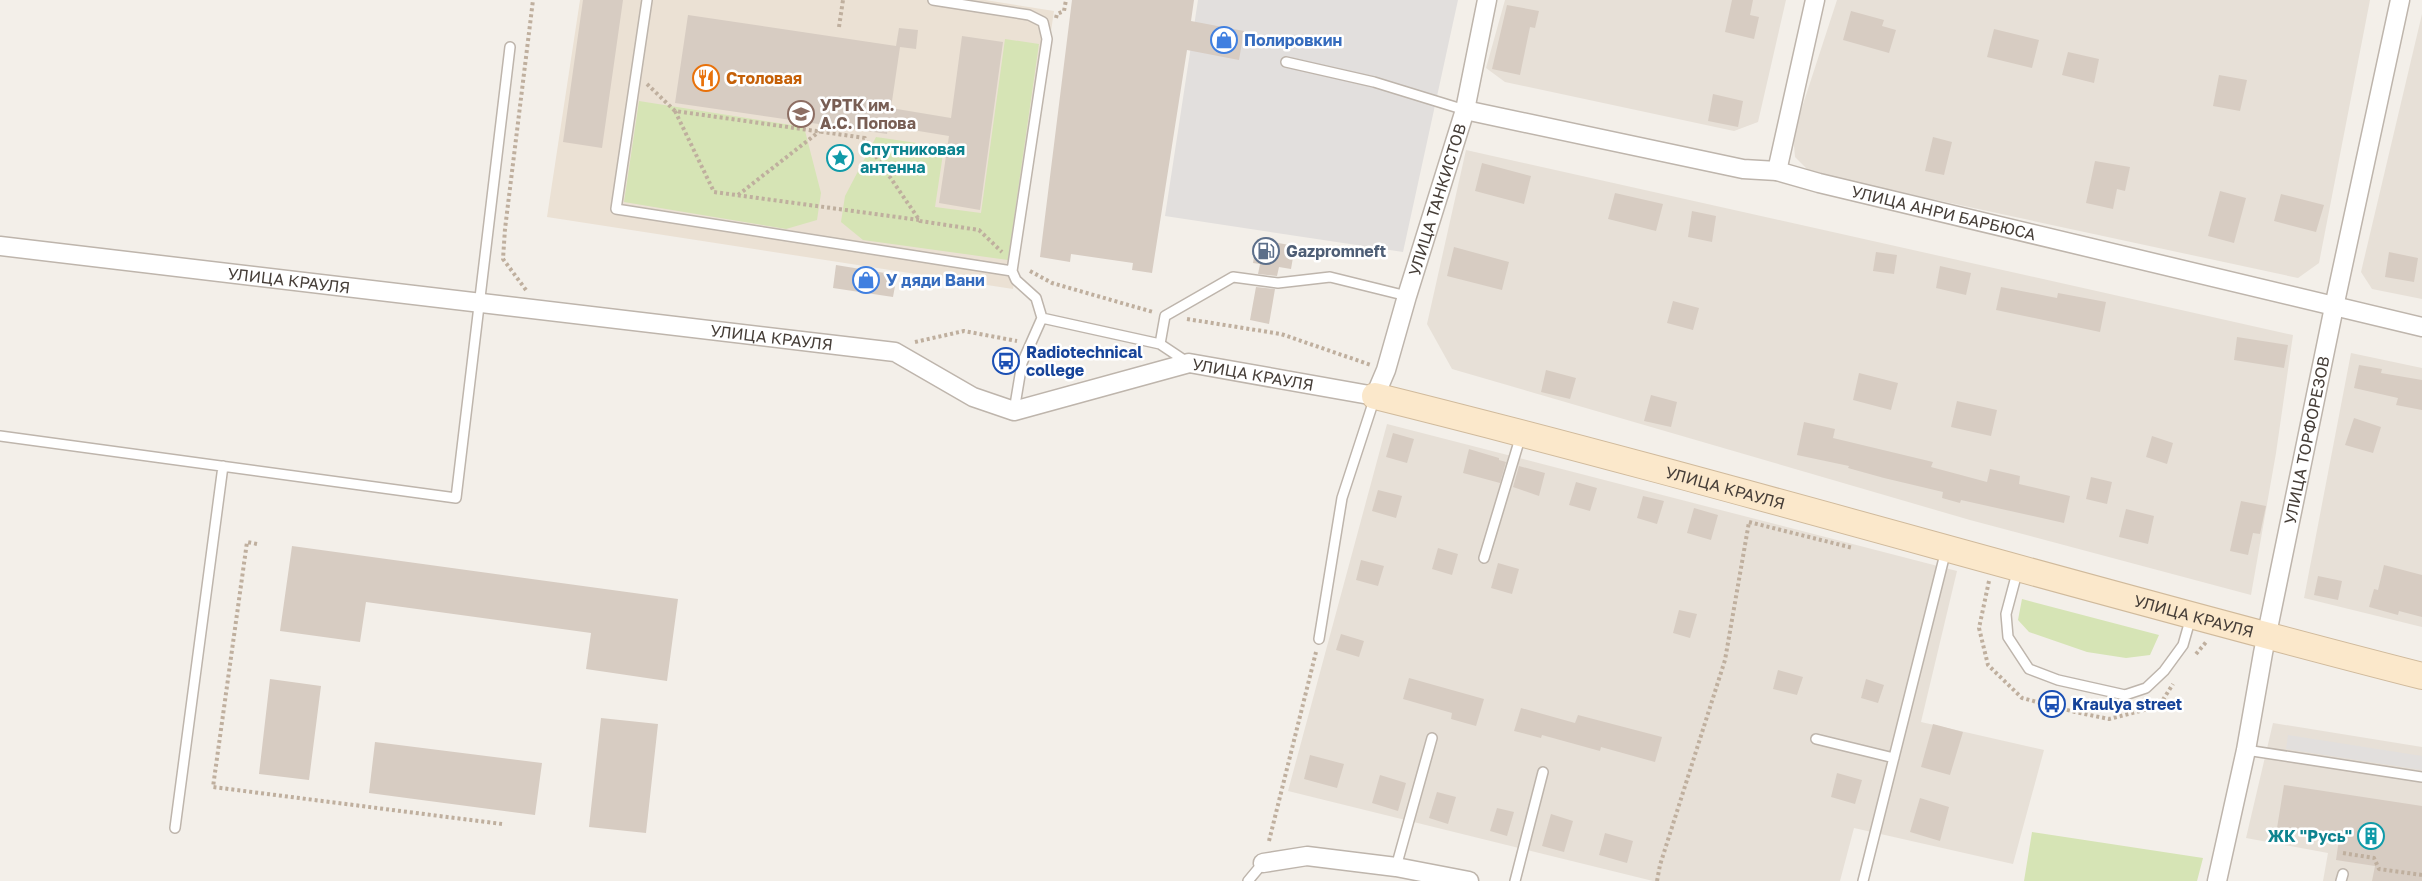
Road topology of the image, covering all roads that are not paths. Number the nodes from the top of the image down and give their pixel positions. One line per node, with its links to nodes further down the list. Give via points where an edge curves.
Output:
1 (646, 0): 11 (lane, via 616,209)
2 (933, 0): 11 (lane, via 1029,15 1043,22 1047,39)
3 (1487, 0): 8 (street, УЛИЦА ТАНКИСТОВ)
4 (1815, 0): 9 (street)
5 (2400, 0): 14 (street, УЛИЦА ТОРФОРЕЗОВ)
6 (510, 47): 13 (lane)
7 (1286, 62): 8 (lane, via 1374,82)
8 (1465, 110): 9 (street, УЛИЦА АНРИ БАРБЮСА, via 1743,169); 12 (street, УЛИЦА ТАНКИСТОВ)
9 (1777, 171): 14 (street, УЛИЦА АНРИ БАРБЮСА)
10 (0, 246): 13 (street, УЛИЦА КРАУЛЯ)
11 (1013, 267): 15 (lane, via 1016,280 1036,298)
12 (1407, 296): 17 (lane, via 1330,277 1278,283 1233,277 1165,316); 19 (street, УЛИЦА ТАНКИСТОВ)
13 (481, 301): 20 (street, УЛИЦА КРАУЛЯ, via 895,352 973,397); 23 (lane, via 456,498)
14 (2334, 307): 16 (street, УЛИЦА АНРИ БАРБЮСА); 28 (street, УЛИЦА ТОРФОРЕЗОВ)
15 (1042, 318): 17 (lane); 20 (lane, via 1022,363)
16 (2422, 327)
17 (1160, 344): 18 (lane)
18 (1189, 363): 19 (street, УЛИЦА КРАУЛЯ); 20 (street, УЛИЦА КРАУЛЯ)
19 (1375, 396): 21 (street, УЛИЦА КРАУЛЯ); 29 (lane, via 1342,498)
20 (1014, 411)
21 (1521, 433): 24 (street, УЛИЦА КРАУЛЯ); 25 (lane)
22 (0, 436): 23 (lane)
23 (223, 466): 37 (lane)
24 (1947, 547): 26 (street, УЛИЦА КРАУЛЯ); 34 (lane)
25 (1484, 558)
26 (2018, 567): 27 (street, УЛИЦА КРАУЛЯ); 27 (lane, via 2006,614 2008,637 2029,669 2058,680 2125,695 2146,688 2183,645)
27 (2191, 617): 28 (street, УЛИЦА КРАУЛЯ)
28 (2266, 636): 30 (street, УЛИЦА КРАУЛЯ); 33 (street, УЛИЦА ТОРФОРЕЗОВ)
29 (1319, 639)
30 (2422, 676)
31 (1432, 738): 39 (lane)
32 (1816, 739): 34 (lane)
33 (2247, 750): 36 (lane); 44 (street, УЛИЦА ТОРФОРЕЗОВ)
34 (1894, 758): 43 (lane)
35 (1543, 772): 42 (lane)
36 (2422, 777)
37 (175, 828)
38 (1263, 863): 39 (street, via 1307,856); 40 (lane)
39 (1396, 867): 41 (street)
40 (1248, 881)
41 (1469, 881)
42 (1515, 881)
43 (1863, 881)
44 (2217, 881)

